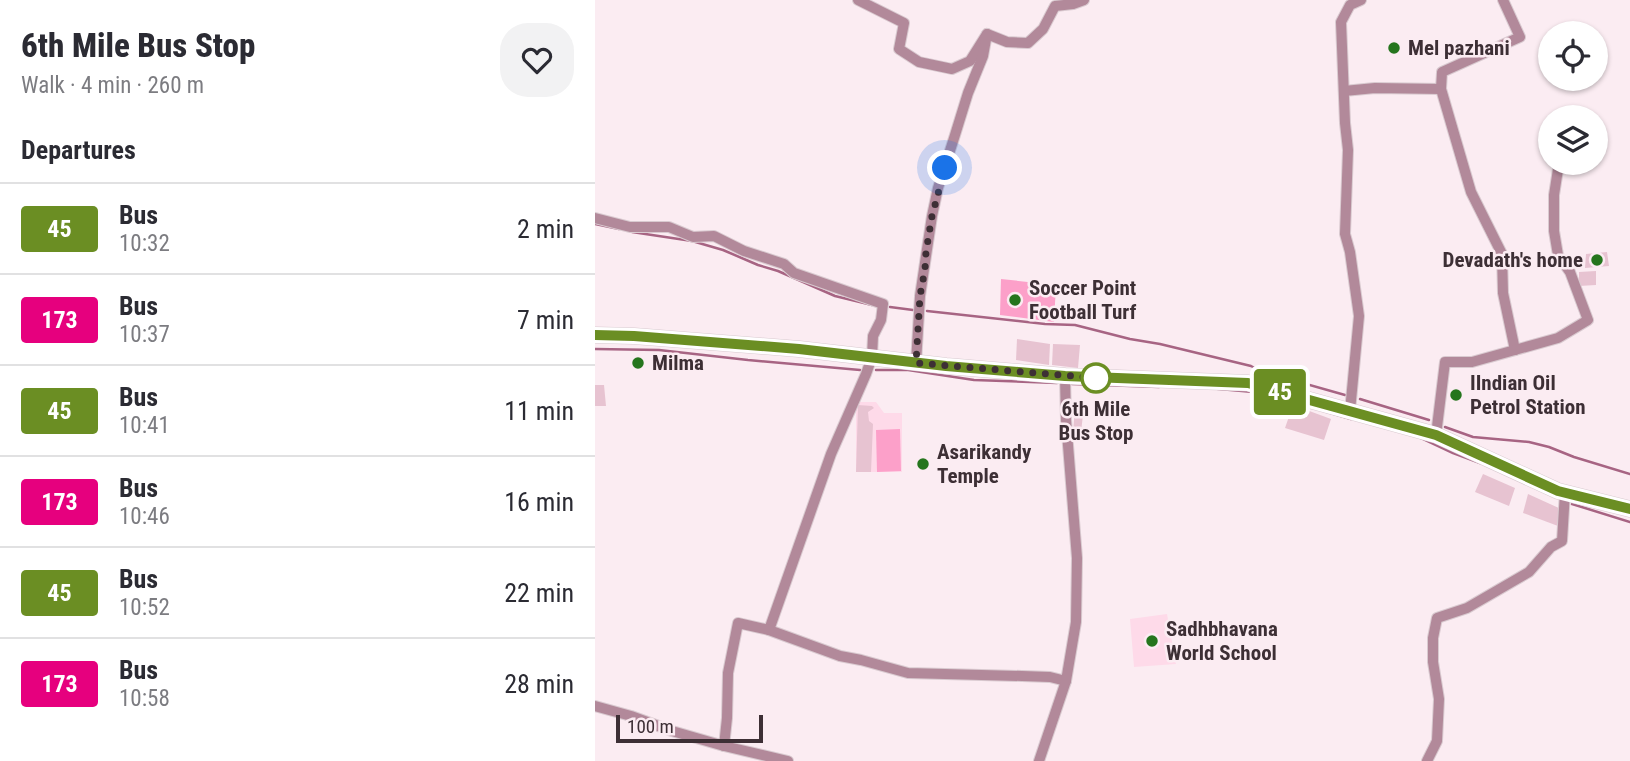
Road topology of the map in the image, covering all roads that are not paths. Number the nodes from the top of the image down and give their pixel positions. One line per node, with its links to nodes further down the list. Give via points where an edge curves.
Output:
1 (858, 0): 5 (street, via 904,23 899,49 919,62 952,69 969,61)
2 (1084, 0): 5 (street, via 1055,6 1043,29 1028,43 1007,42)
3 (1361, 0): 7 (street, via 1350,5 1342,22)
4 (1503, 0): 6 (street, via 1520,37 1442,72)
5 (987, 34): 13 (street, via 932,216)
6 (1441, 89): 7 (street); 11 (street, via 1471,192 1502,254 1503,293)
7 (1344, 91): 15 (street, via 1348,150 1345,234 1359,316)
8 (1558, 175): 11 (street, via 1554,231 1558,255 1570,272 1588,320 1558,338)
9 (595, 218): 12 (street, via 630,227 669,227 693,237 714,236 784,264 794,273 883,304)
10 (595, 335): 12 (main road)
11 (1515, 350): 16 (street, via 1472,362 1445,362)
12 (872, 357): 13 (main road); 19 (street, via 831,454)
13 (916, 363): 14 (main road)
14 (1065, 376): 15 (main road, via 1248,383); 20 (street, via 1077,558 1076,622)
15 (1350, 411): 16 (main road)
16 (1436, 435): 17 (main road)
17 (1565, 492): 18 (main road); 25 (street, via 1562,541 1529,572 1467,608 1437,618 1433,638 1439,699 1437,741)
18 (1630, 509)
19 (769, 630): 20 (street, via 840,656 908,673); 22 (street, via 739,623 728,673)
20 (1066, 681): 24 (street)
21 (595, 706): 22 (street)
22 (724, 746): 23 (street)
23 (787, 761)
24 (1039, 761)
25 (1427, 761)

